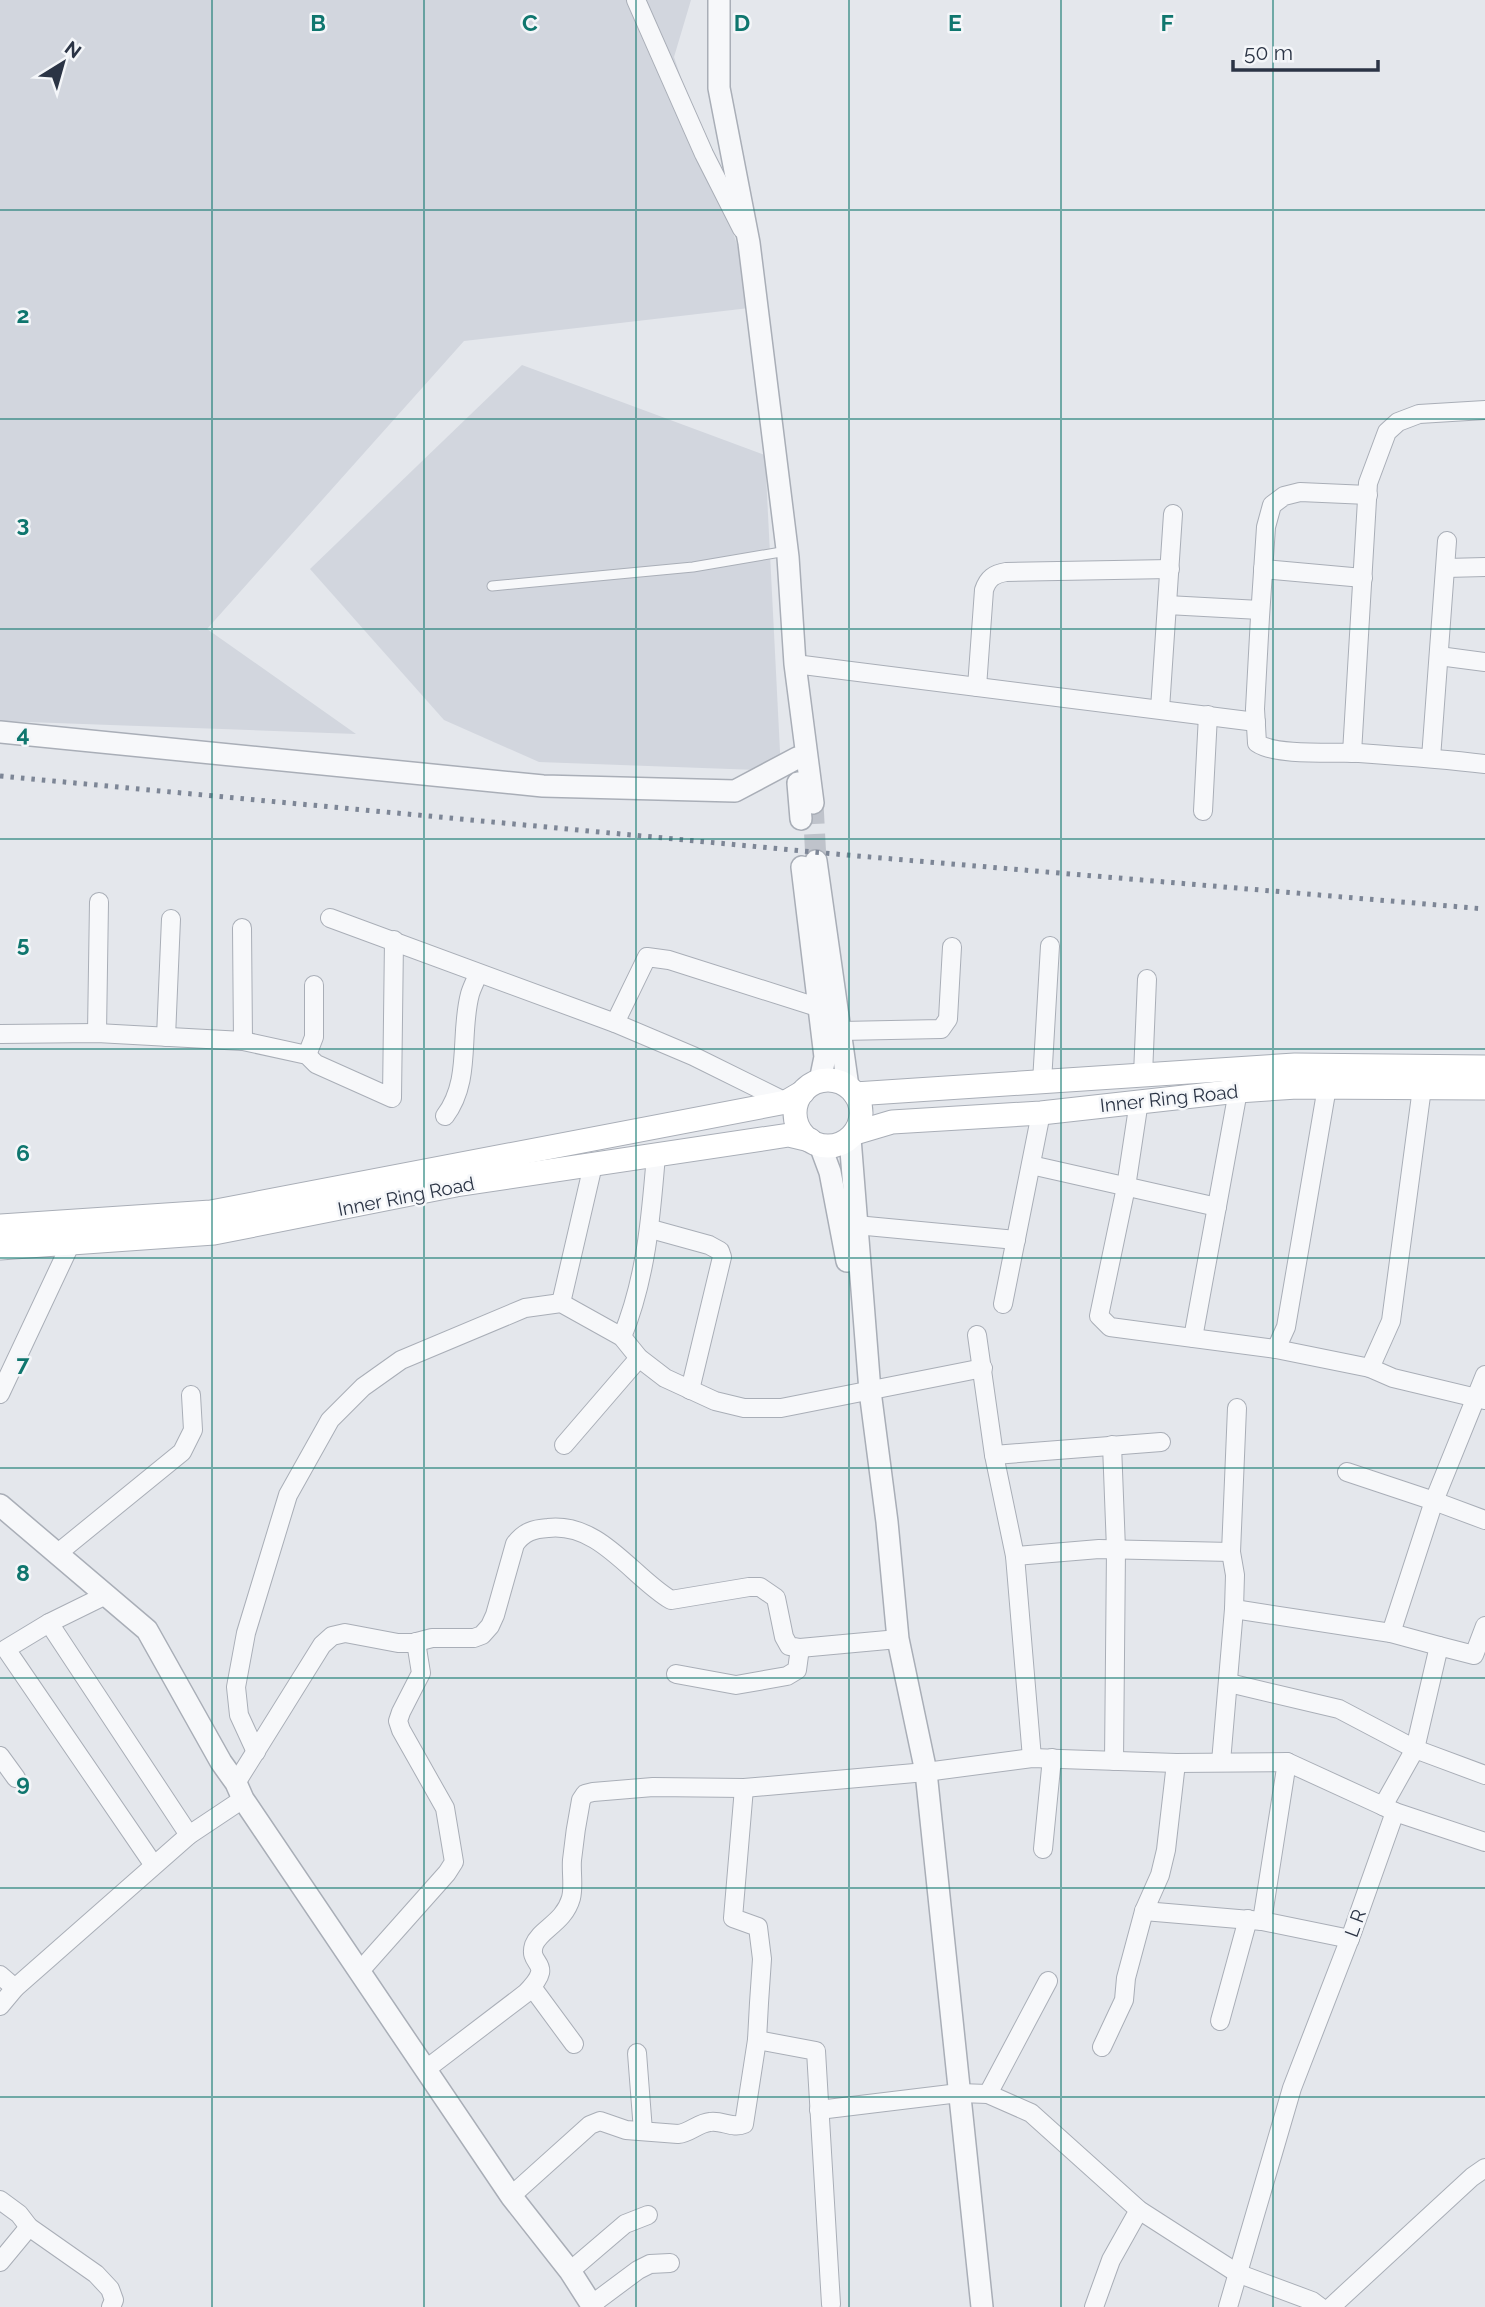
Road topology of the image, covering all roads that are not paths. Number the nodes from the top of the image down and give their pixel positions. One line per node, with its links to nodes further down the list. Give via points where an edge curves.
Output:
1 (636, 0): 3 (street)
2 (719, 0): 3 (street, via 719,88)
3 (749, 243): 8 (street)
4 (1485, 410): 5 (street, via 1419,414 1398,422 1387,432)
5 (1367, 495): 12 (street, via 1300,492 1284,496 1269,514); 13 (street)
6 (1173, 514): 11 (street)
7 (1447, 541): 10 (street)
8 (787, 554): 14 (lane); 19 (street); 26 (street)
9 (1485, 566): 10 (street)
10 (1446, 568): 17 (street)
11 (1170, 569): 15 (street); 20 (street, via 992,576 984,590)
12 (1263, 569): 13 (street); 16 (street)
13 (1363, 578): 25 (street)
14 (492, 586)
15 (1167, 605): 16 (street); 21 (street)
16 (1260, 610): 23 (street)
17 (1438, 656): 18 (street); 27 (street)
18 (1485, 662)
19 (795, 664): 20 (street); 26 (street, via 807,811)
20 (977, 687): 21 (street)
21 (1160, 709): 22 (street)
22 (1208, 715): 23 (street); 29 (street)
23 (1255, 722): 25 (street, via 1257,743 1264,748)
24 (0, 732): 26 (street, via 557,786 735,791)
25 (1352, 753): 27 (street)
26 (797, 758)
27 (1431, 758): 28 (street)
28 (1485, 764)
29 (1203, 811)
30 (99, 902): 43 (street)
31 (330, 918): 34 (street)
32 (171, 919): 45 (street)
33 (242, 928): 46 (street)
34 (394, 940): 37 (street); 47 (street, via 392,1098 316,1064)
35 (1050, 946): 50 (street)
36 (952, 947): 42 (street, via 948,1019 941,1029)
37 (478, 974): 41 (street); 59 (street, via 470,995 462,1077 455,1103)
38 (1147, 979): 49 (street)
39 (314, 985): 47 (street, via 314,1037)
40 (820, 1007): 41 (street, via 647,957); 42 (street, via 809,864); 56 (street, via 825,1057)
41 (615, 1023): 56 (street, via 693,1056)
42 (841, 1031): 54 (street)
43 (97, 1033): 44 (street); 45 (street)
44 (0, 1034)
45 (166, 1037): 46 (street)
46 (243, 1041): 47 (street)
47 (307, 1055)
48 (1485, 1067): 49 (main road, Inner Ring Road, via 1296,1065)
49 (1143, 1075): 50 (main road, Inner Ring Road)
50 (1042, 1082): 54 (main road, Inner Ring Road)
51 (1326, 1087): 52 (main road, Inner Ring Road); 55 (main road, Inner Ring Road); 78 (street, via 1286,1327)
52 (1422, 1088): 53 (main road, Inner Ring Road); 81 (street, via 1391,1321)
53 (1485, 1088)
54 (852, 1090): 56 (main road, via 830,1080); 60 (main road, via 862,1112)
55 (1238, 1091): 57 (main road, Inner Ring Road); 66 (street)
56 (803, 1092): 61 (main road, via 795,1112 797,1123); 68 (main road, Inner Ring Road, via 211,1212)
57 (1139, 1101): 58 (main road, Inner Ring Road); 65 (street)
58 (1041, 1113): 60 (main road, Inner Ring Road, via 892,1122); 64 (street)
59 (445, 1116)
60 (853, 1135): 61 (main road, via 842,1144); 67 (street)
61 (815, 1143): 62 (main road, Inner Ring Road, via 789,1135); 83 (street, via 830,1172)
62 (656, 1155): 63 (main road, Inner Ring Road); 69 (street)
63 (593, 1165): 71 (main road, Inner Ring Road, via 456,1185 215,1233); 73 (street)
64 (1031, 1165): 65 (street); 70 (street)
65 (1126, 1187): 66 (street); 77 (street, via 1099,1317 1110,1327)
66 (1217, 1207): 77 (street)
67 (856, 1225): 70 (street); 83 (street)
68 (0, 1226)
69 (651, 1229): 76 (street); 84 (street, via 709,1245 722,1257)
70 (1016, 1240): 74 (street)
71 (71, 1243): 72 (main road, Inner Ring Road); 85 (street)
72 (0, 1248)
73 (561, 1303): 76 (street); 115 (street, via 525,1308 401,1360 363,1387 330,1420 288,1495 246,1633 236,1687 239,1715)
74 (1003, 1304)
75 (977, 1335): 80 (street)
76 (622, 1337): 79 (street)
77 (1193, 1338): 78 (street)
78 (1276, 1349): 81 (street)
79 (639, 1358): 84 (street); 90 (street)
80 (983, 1368): 83 (street); 92 (street)
81 (1370, 1368): 87 (street)
82 (1485, 1375): 87 (street)
83 (870, 1382): 84 (street, via 781,1408 744,1408); 106 (street)
84 (690, 1390)
85 (0, 1394)
86 (191, 1395): 99 (street, via 193,1430 182,1452)
87 (1480, 1399): 94 (street)
88 (1237, 1408): 98 (street)
89 (1161, 1441): 91 (street)
90 (564, 1445)
91 (1112, 1446): 92 (street); 97 (street)
92 (995, 1455): 100 (street)
93 (1347, 1472): 94 (street)
94 (1434, 1500): 96 (street); 105 (street)
95 (0, 1505): 99 (street)
96 (1485, 1520)
97 (1116, 1549): 98 (street); 100 (street); 119 (street)
98 (1231, 1552): 102 (street, via 1236,1575)
99 (58, 1553): 101 (street)
100 (1015, 1556): 117 (street)
101 (106, 1595): 103 (street); 127 (street, via 147,1630)
102 (1234, 1609): 105 (street); 113 (street)
103 (49, 1623): 110 (street); 129 (street)
104 (1485, 1626): 111 (street)
105 (1391, 1633): 108 (street)
106 (898, 1639): 109 (street); 123 (street)
107 (415, 1642): 109 (street, via 482,1635 495,1615 515,1544 522,1535 552,1527 579,1532 609,1548 671,1600 760,1587 776,1598 789,1646); 115 (street, via 345,1633 332,1636); 136 (street, via 421,1673 398,1721 445,1808 454,1862)
108 (1439, 1646): 111 (street); 114 (street, L R)
109 (800, 1647): 112 (street, via 797,1670 787,1676 736,1685)
110 (3, 1651): 132 (street)
111 (1479, 1657)
112 (676, 1674)
113 (1229, 1682): 114 (street, via 1339,1709); 120 (street)
114 (1415, 1749): 124 (street); 128 (street, L R)
115 (256, 1752): 127 (street)
116 (0, 1756): 125 (street)
117 (1032, 1758): 118 (street); 123 (street)
118 (1052, 1758): 119 (street); 131 (street)
119 (1114, 1760): 122 (street)
120 (1221, 1762): 121 (street); 122 (street)
121 (1287, 1762): 128 (street); 134 (street)
122 (1176, 1763): 133 (street, via 1166,1850)
123 (926, 1773): 126 (street); 148 (street)
124 (1485, 1775)
125 (16, 1778)
126 (744, 1788): 139 (street, via 653,1787 585,1794 576,1828 571,1897 562,1918 535,1942 541,1977); 143 (street, via 733,1918 758,1927 762,1959)
127 (239, 1791): 129 (street); 136 (street)
128 (1389, 1809): 130 (street); 135 (street, L R)
129 (188, 1835): 132 (street)
130 (1485, 1842)
131 (1043, 1849)
132 (153, 1864): 140 (street)
133 (1144, 1911): 134 (street); 145 (street, via 1124,2000)
134 (1255, 1920): 135 (street); 142 (street)
135 (1350, 1938): 161 (street, L R, via 1292,2088)
136 (359, 1972): 147 (street)
137 (0, 1975): 140 (street)
138 (1048, 1981): 149 (street)
139 (533, 1987): 144 (street); 147 (street)
140 (15, 1988): 141 (street)
141 (0, 2006)
142 (1220, 2021)
143 (757, 2040): 150 (street, via 817,2051); 151 (street, via 742,2126 710,2121 686,2134)
144 (574, 2044)
145 (1102, 2047)
146 (637, 2053): 151 (street)
147 (425, 2070): 153 (street)
148 (959, 2093): 149 (street); 150 (street); 165 (street)
149 (988, 2094): 155 (street, via 1031,2113)
150 (819, 2110): 162 (street)
151 (643, 2131): 153 (street, via 600,2121 590,2125)
152 (1485, 2168): 169 (street)
153 (511, 2196): 160 (street)
154 (0, 2200): 157 (street)
155 (1139, 2210): 161 (street); 166 (street, via 1111,2260)
156 (648, 2215): 160 (street, via 625,2224)
157 (29, 2227): 158 (street); 164 (street, via 96,2274 110,2289)
158 (0, 2262)
159 (670, 2263): 163 (street, via 638,2270)
160 (570, 2271): 163 (street)
161 (1237, 2273): 167 (street, L R); 168 (street)
162 (831, 2304)
163 (592, 2306)
164 (111, 2307)
165 (982, 2307)
166 (1094, 2307)
167 (1228, 2307)
168 (1320, 2307)
169 (1331, 2307)

